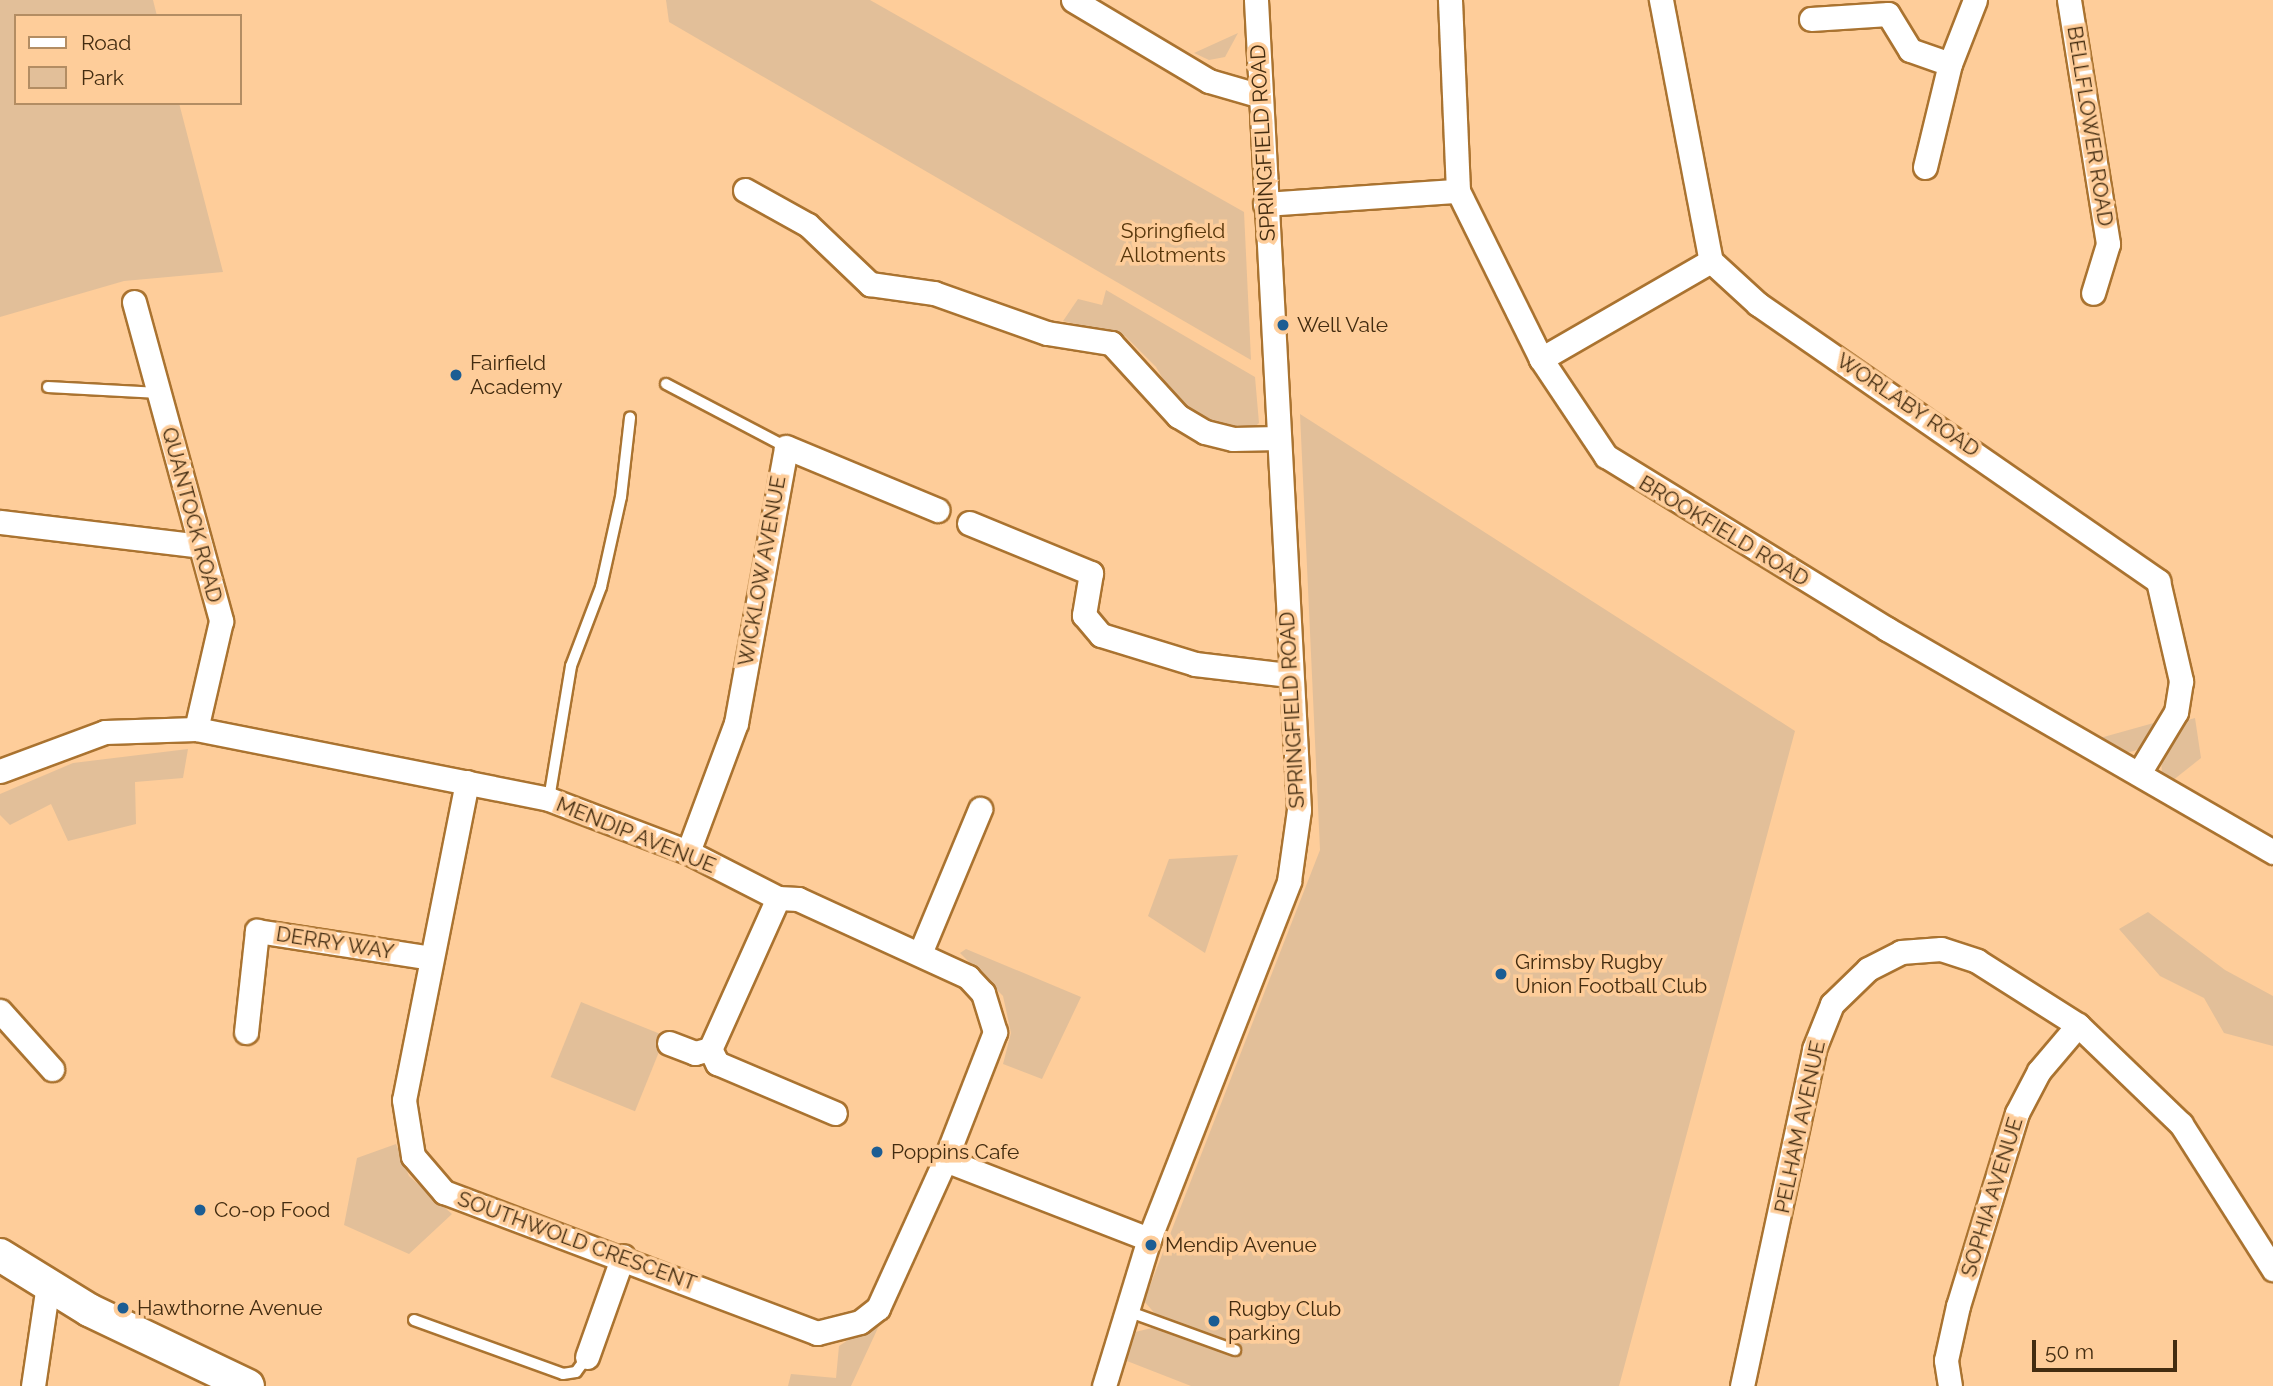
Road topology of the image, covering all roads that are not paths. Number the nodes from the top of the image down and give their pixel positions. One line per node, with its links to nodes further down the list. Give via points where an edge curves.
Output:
1 (1073, 0): 9 (street, via 1209,81)
2 (1256, 0): 9 (street, SPRINGFIELD ROAD)
3 (1450, 0): 12 (street, BROOKFIELD ROAD)
4 (1661, 0): 14 (street)
5 (1975, 0): 8 (street)
6 (2069, 0): 15 (street, BELLFLOWER ROAD, via 2108,244)
7 (1811, 19): 8 (street, via 1888,14 1910,50)
8 (1950, 64): 10 (street)
9 (1261, 96): 13 (street, SPRINGFIELD ROAD)
10 (1925, 167)
11 (744, 190): 22 (street, via 808,225 870,284 934,293 1047,333 1111,343 1178,416 1205,432 1233,439)
12 (1458, 191): 13 (street); 17 (street, BROOKFIELD ROAD)
13 (1265, 204): 22 (street, SPRINGFIELD ROAD)
14 (1711, 261): 17 (street); 31 (street, WORLABY ROAD, via 1758,303 2158,581 2181,681 2176,712)
15 (2093, 293)
16 (134, 302): 20 (street, QUANTOCK ROAD)
17 (1541, 359): 31 (street, BROOKFIELD ROAD, via 1606,456 1636,478)
18 (666, 384): 23 (lane, via 744,420)
19 (48, 387): 20 (lane)
20 (159, 393): 27 (street, QUANTOCK ROAD)
21 (630, 418): 33 (lane, via 621,498 601,587 571,666)
22 (1278, 438): 28 (street, SPRINGFIELD ROAD)
23 (786, 447): 24 (street, WICKLOW AVENUE); 35 (street, WICKLOW AVENUE, via 736,723)
24 (937, 510)
25 (0, 522): 27 (street)
26 (970, 523): 28 (street, via 1091,573 1084,615 1101,635 1195,664)
27 (200, 546): 29 (street, QUANTOCK ROAD, via 221,621)
28 (1289, 675): 48 (street, SPRINGFIELD ROAD, via 1299,810 1289,881)
29 (196, 729): 30 (street, MENDIP AVENUE, via 105,732); 32 (street, MENDIP AVENUE)
30 (0, 771)
31 (2139, 773): 36 (street, BROOKFIELD ROAD)
32 (467, 782): 33 (street, MENDIP AVENUE); 39 (street, SOUTHWOLD CRESCENT)
33 (549, 799): 35 (street, MENDIP AVENUE)
34 (980, 809): 38 (street)
35 (688, 852): 37 (street, MENDIP AVENUE)
36 (2273, 852)
37 (778, 898): 38 (street, MENDIP AVENUE, via 798,899); 44 (street)
38 (921, 951): 47 (street, MENDIP AVENUE, via 953,966 983,993 995,1031)
39 (431, 958): 42 (street, DERRY WAY, via 257,931); 50 (street, SOUTHWOLD CRESCENT, via 404,1100 413,1156 444,1192)
40 (0, 1011): 45 (street)
41 (2078, 1025): 51 (street, PELHAM AVENUE, via 2181,1125); 60 (street, PELHAM AVENUE, via 2012,980 1941,949 1900,952 1868,969 1832,1004 1814,1049); 61 (street, SOPHIA AVENUE, via 2039,1071 2017,1113 1958,1306 1946,1360)
42 (246, 1032)
43 (669, 1043): 44 (street, via 695,1054)
44 (710, 1049): 46 (street, via 717,1063)
45 (52, 1069)
46 (835, 1113)
47 (945, 1160): 48 (street); 50 (street, SOUTHWOLD CRESCENT, via 891,1288 878,1308 839,1330 817,1333)
48 (1149, 1239): 53 (street, SPRINGFIELD ROAD)
49 (0, 1255): 52 (main road)
50 (623, 1256): 56 (street)
51 (2273, 1269)
52 (48, 1285): 57 (street); 58 (main road)
53 (1127, 1311): 55 (lane); 59 (street, SPRINGFIELD ROAD)
54 (414, 1320): 56 (lane, via 563,1374 576,1372)
55 (1235, 1350)
56 (587, 1357)
57 (33, 1386)
58 (248, 1386)
59 (1104, 1386)
60 (1742, 1386)
61 (1950, 1386)

